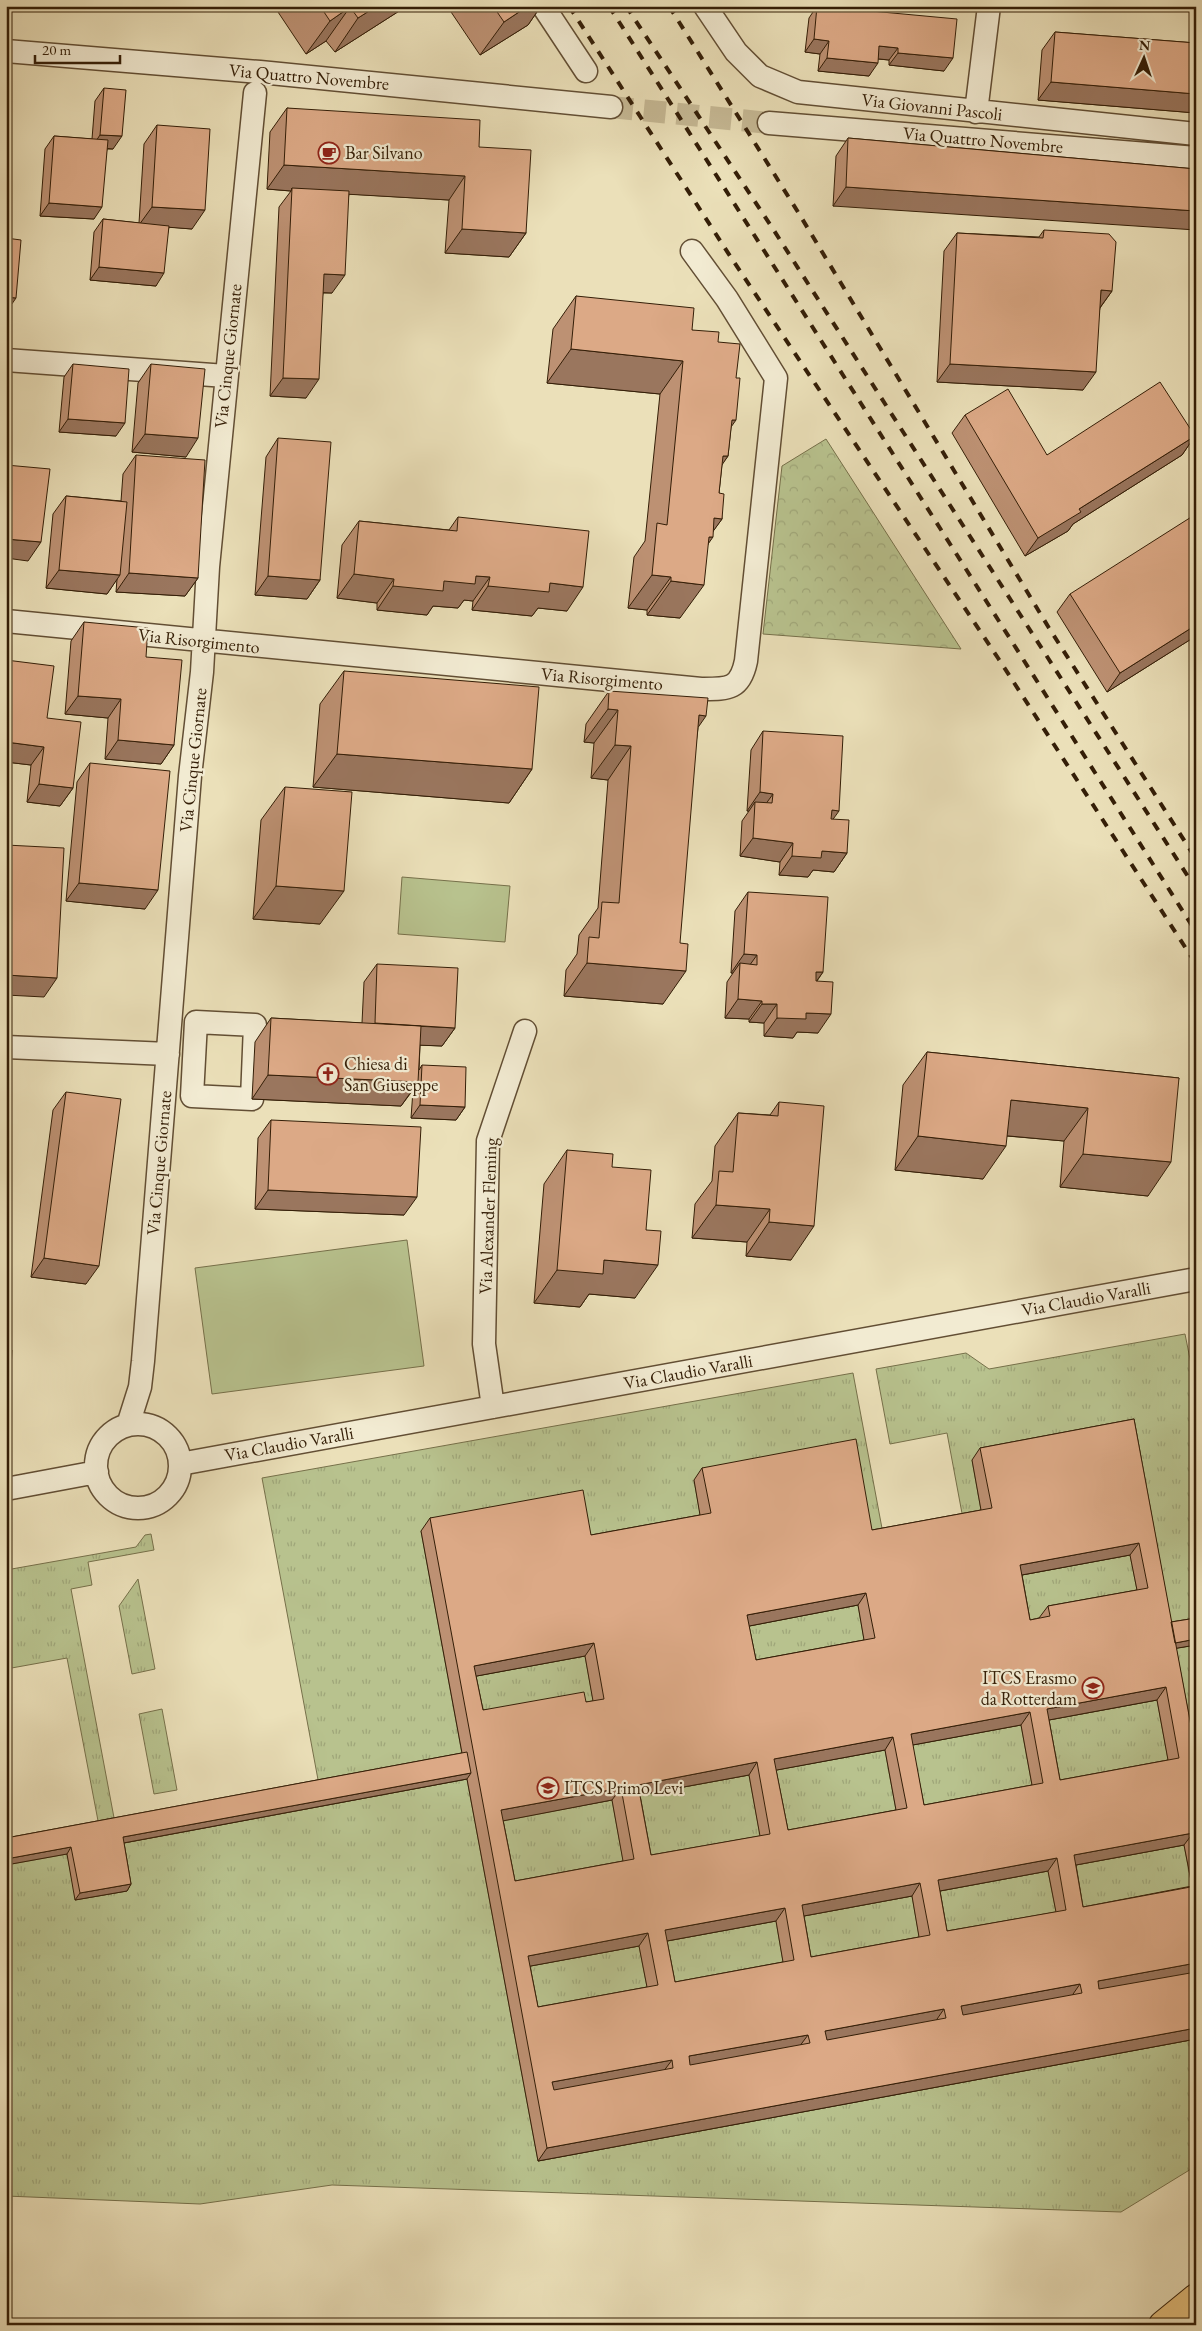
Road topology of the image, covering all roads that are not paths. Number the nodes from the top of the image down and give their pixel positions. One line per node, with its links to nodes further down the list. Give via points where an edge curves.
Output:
1 (543, 6): 5 (street)
2 (705, 6): 8 (street, Via Giovanni Pascoli, via 736,52 760,76 798,92)
3 (989, 6): 8 (street)
4 (6, 51): 7 (street, Via Quattro Novembre)
5 (586, 71)
6 (255, 93): 14 (street, Via Cinque Giornate)
7 (611, 106)
8 (976, 112): 10 (street, Via Giovanni Pascoli)
9 (769, 123): 11 (street, Via Quattro Novembre)
10 (1196, 134)
11 (1196, 158)
12 (692, 251): 16 (street, Via Risorgimento, via 727,299 776,378 746,661 743,674 734,686 701,688)
13 (6, 360): 14 (street)
14 (226, 376): 16 (street, Via Cinque Giornate)
15 (6, 621): 16 (street, Via Risorgimento)
16 (203, 641): 19 (street, Via Cinque Giornate)
17 (525, 1031): 21 (street, Via Alexander Fleming, via 488,1141 484,1344)
18 (6, 1047): 19 (street)
19 (168, 1054): 22 (street, Via Cinque Giornate, via 143,1361 140,1387)
20 (1196, 1279): 21 (street, Via Claudio Varalli)
21 (492, 1407): 23 (street, Via Claudio Varalli)
22 (128, 1425): 23 (street, via 157,1428 169,1437 177,1449); 24 (street, via 118,1428 103,1442)
23 (180, 1464): 24 (street, via 178,1478 166,1496 154,1504 138,1508 117,1502 107,1495)
24 (96, 1472): 25 (street)
25 (6, 1489)
26 (1196, 2298): 27 (highway)
27 (1163, 2325)

